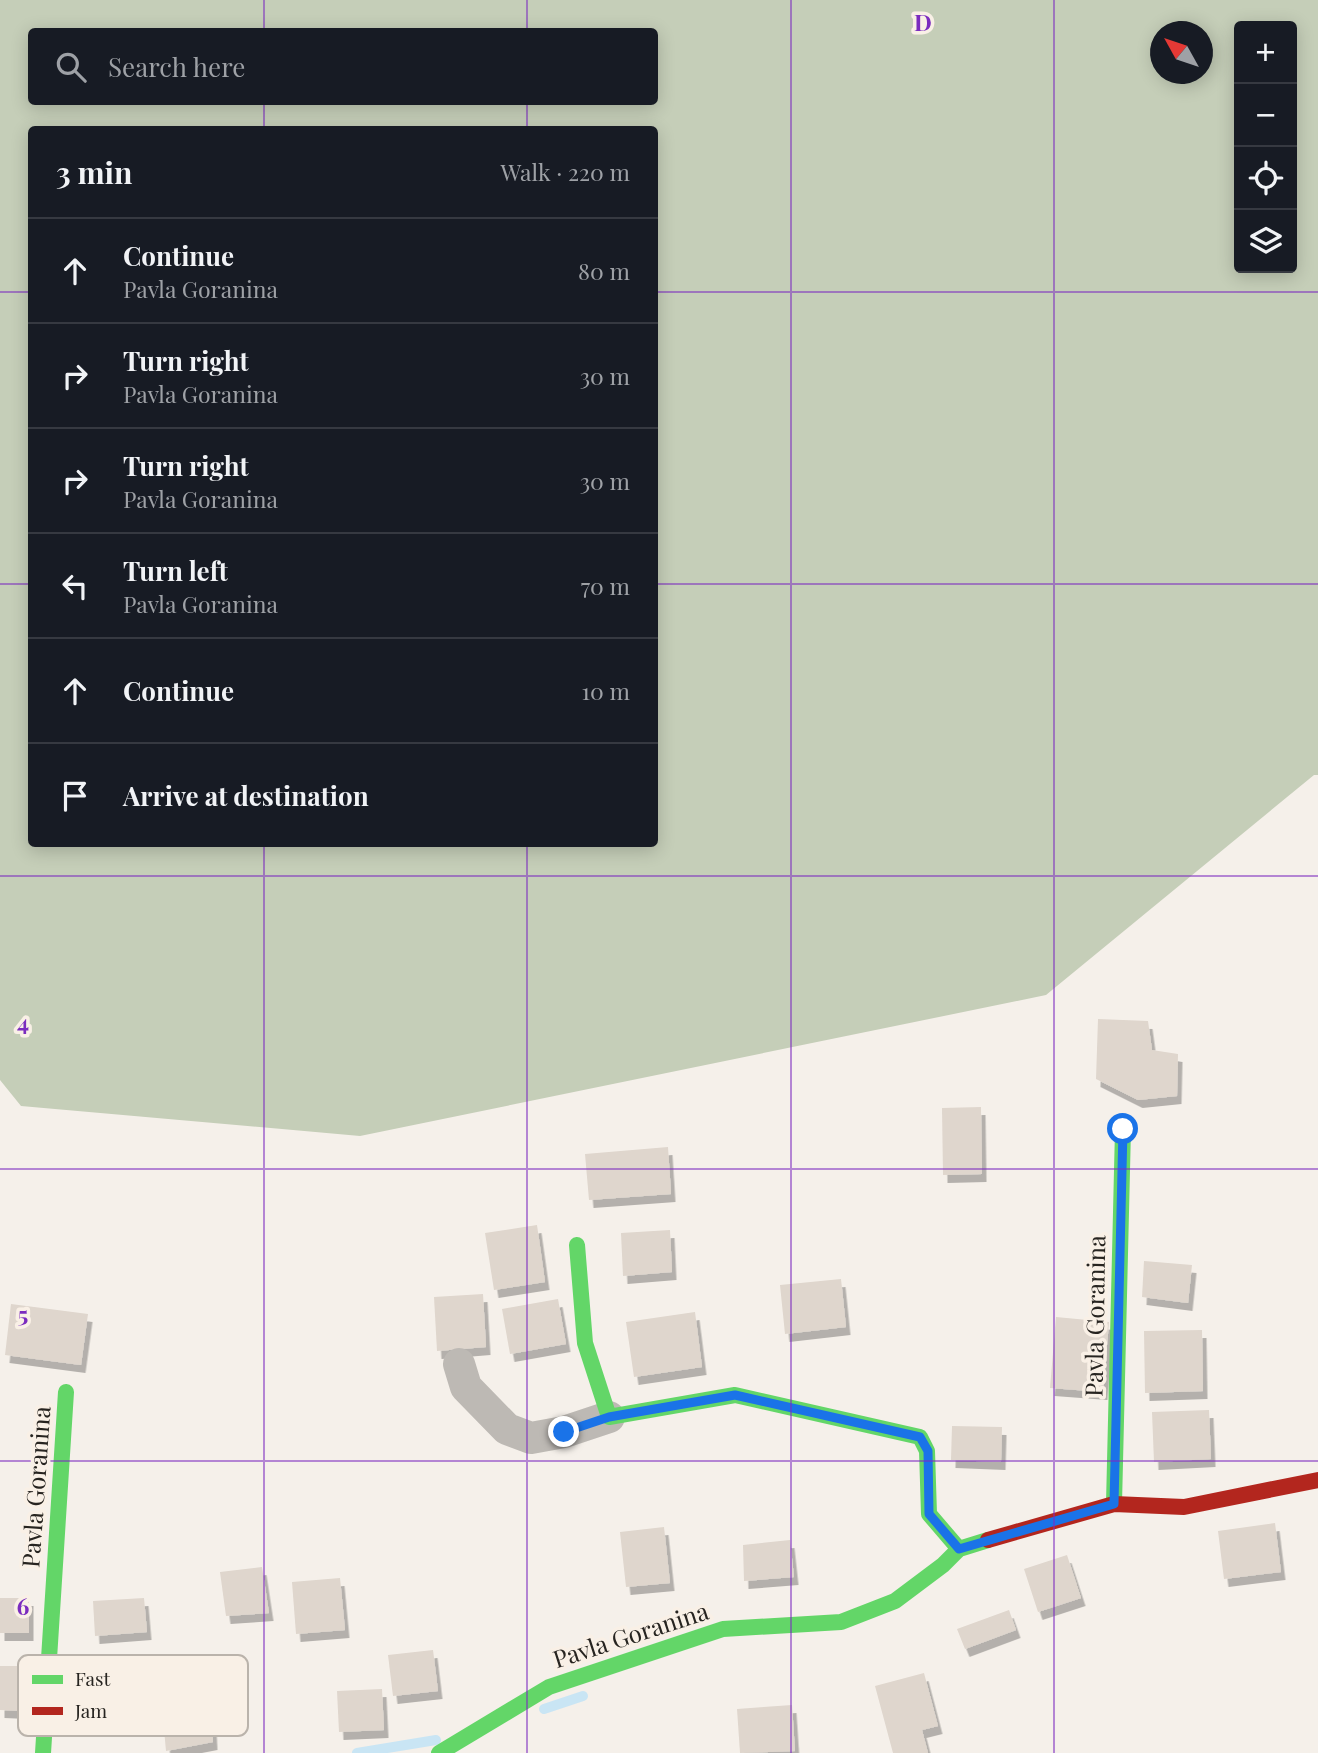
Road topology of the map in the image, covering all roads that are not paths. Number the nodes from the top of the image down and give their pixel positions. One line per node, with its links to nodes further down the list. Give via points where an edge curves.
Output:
1 (1123, 1129): 7 (street, Pavla Goranina)
2 (577, 1245): 5 (street, via 585,1343)
3 (459, 1364): 5 (street, via 466,1387 507,1429 531,1438)
4 (66, 1392): 9 (street, Pavla Goranina)
5 (609, 1417): 8 (street, via 735,1395 920,1437 928,1451 929,1514)
6 (1318, 1480): 7 (street, Pavla Goranina, via 1184,1507)
7 (1114, 1504): 8 (street, Pavla Goranina)
8 (959, 1549): 10 (street, Pavla Goranina, via 895,1601 841,1622 723,1629 549,1687)
9 (49, 1655)
10 (439, 1753)

